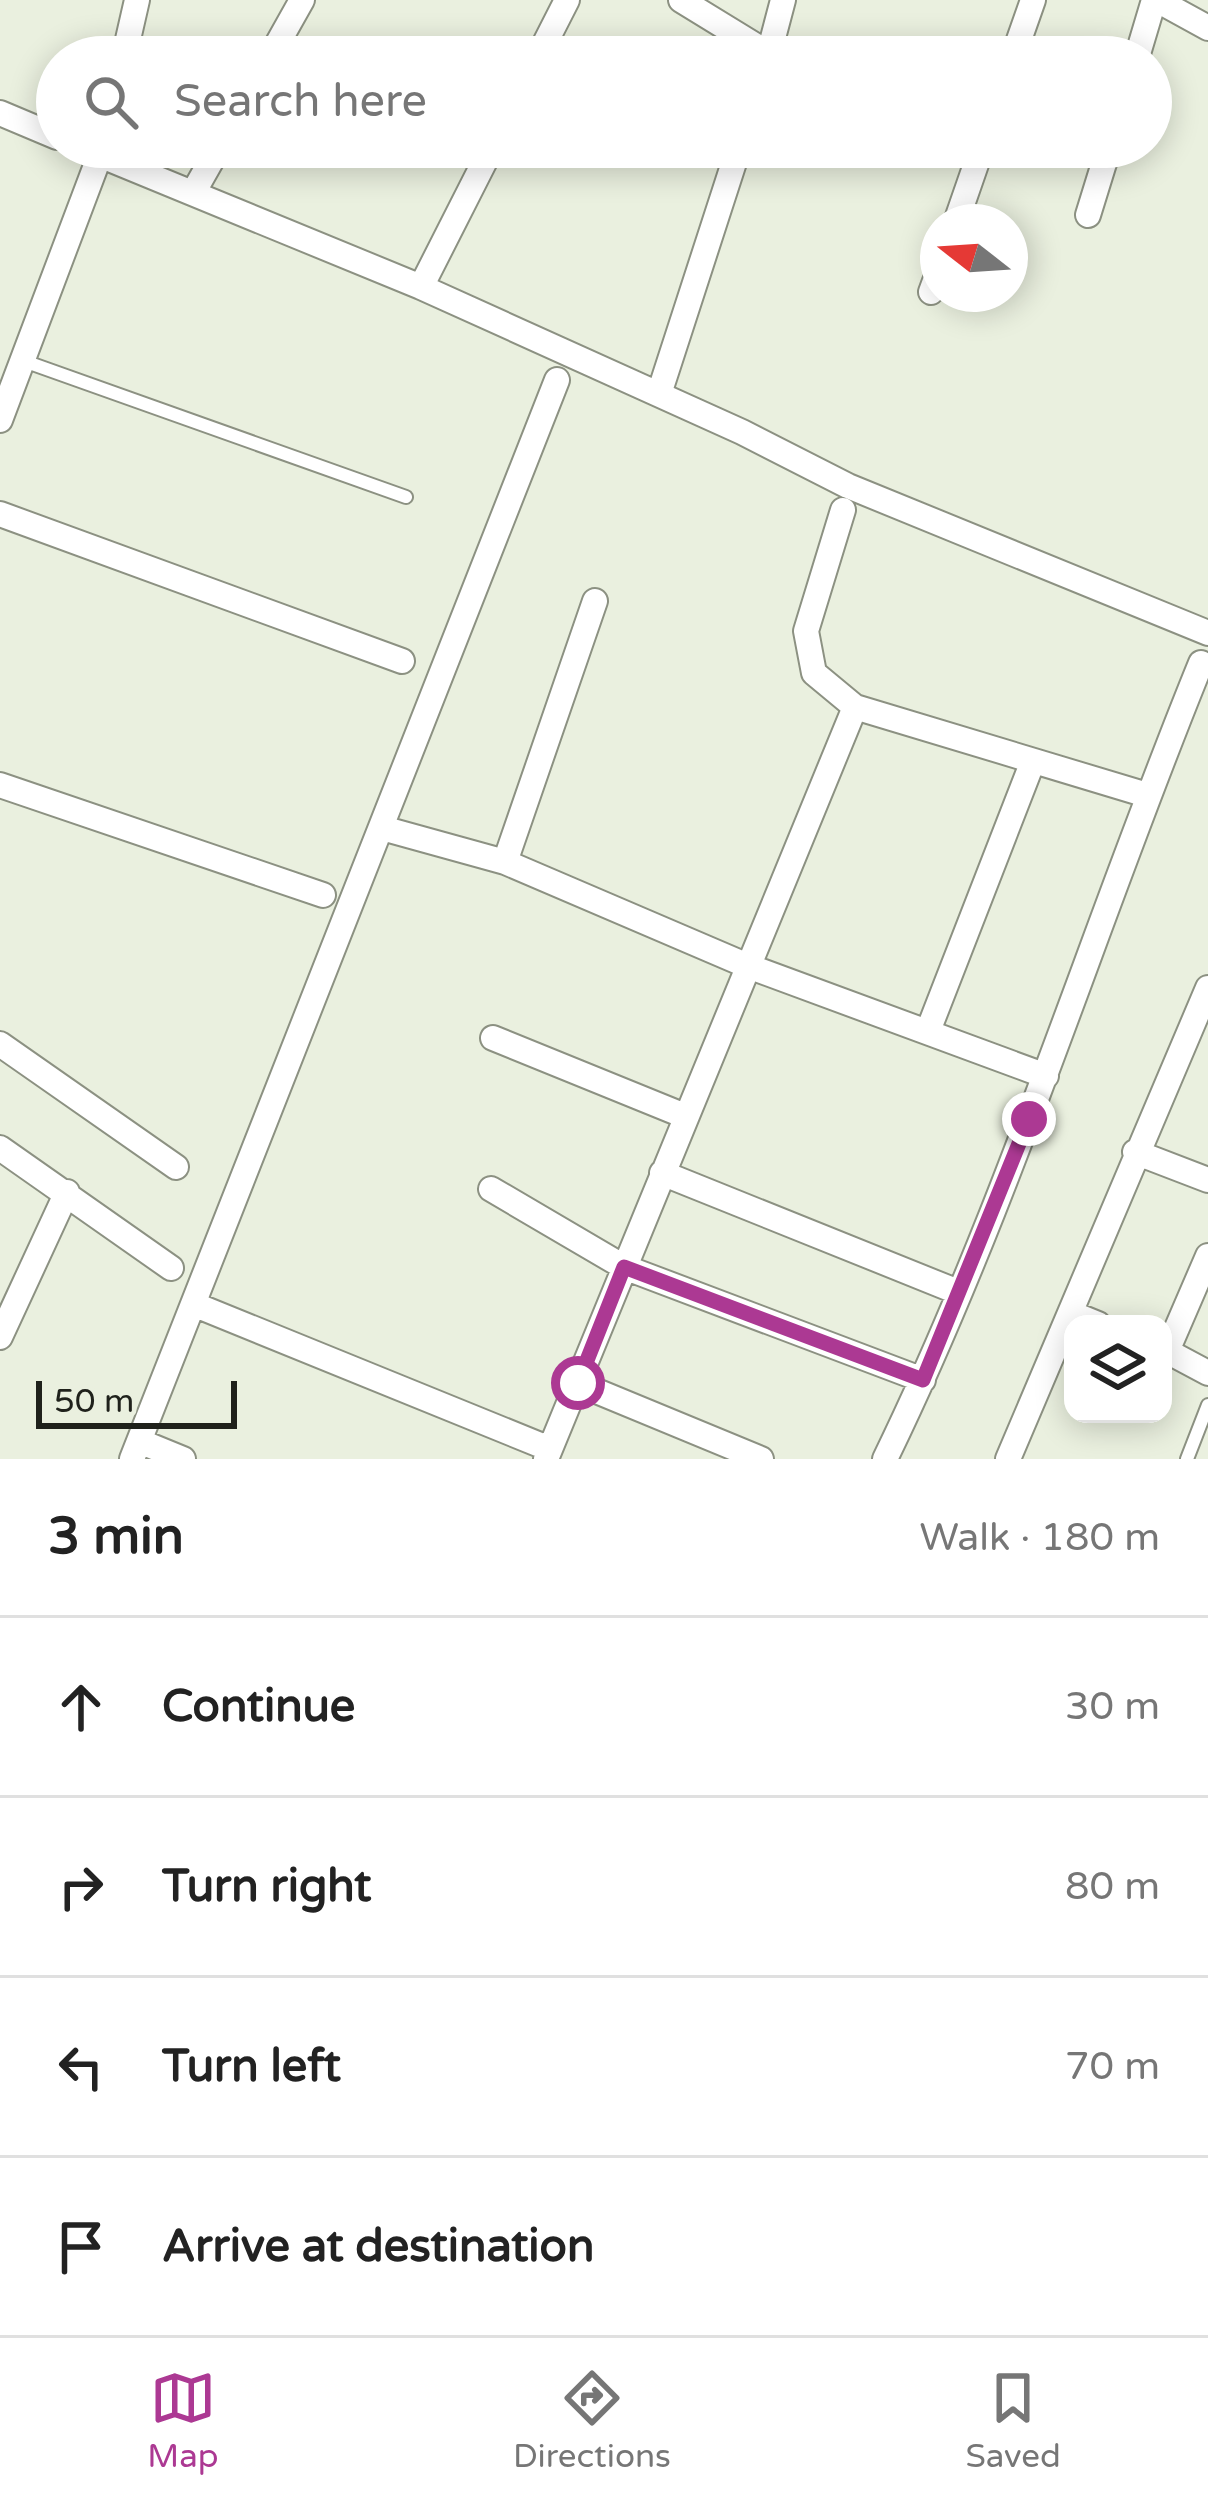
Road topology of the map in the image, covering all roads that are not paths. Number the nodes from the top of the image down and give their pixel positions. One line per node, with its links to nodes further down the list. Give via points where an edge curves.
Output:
1 (137, 0): 9 (street)
2 (302, 0): 10 (street)
3 (567, 0): 11 (street)
4 (681, 0): 12 (street)
5 (783, 0): 13 (street)
6 (1033, 0): 14 (street)
7 (1156, 0): 8 (street); 15 (street)
8 (1208, 28)
9 (129, 36)
10 (282, 36)
11 (549, 36)
12 (737, 36)
13 (773, 36)
14 (1020, 36)
15 (1144, 36)
16 (0, 113): 17 (street)
17 (36, 128)
18 (89, 168): 29 (street)
19 (136, 168): 25 (street)
20 (207, 168): 25 (street)
21 (481, 168): 28 (street)
22 (732, 168): 31 (street)
23 (975, 168): 26 (street)
24 (1103, 168): 27 (street)
25 (193, 193): 28 (street)
26 (962, 204)
27 (1088, 215)
28 (421, 287): 31 (street)
29 (22, 360): 32 (street); 33 (lane)
30 (557, 380): 44 (street)
31 (658, 394): 37 (street, via 848,486)
32 (0, 420)
33 (406, 497)
34 (843, 510): 40 (street, via 806,631 814,673)
35 (0, 514): 38 (street)
36 (595, 602): 45 (street)
37 (1208, 633)
38 (402, 661)
39 (1201, 663): 43 (street)
40 (855, 706): 41 (street); 47 (street)
41 (1034, 760): 43 (street); 49 (street)
42 (0, 784): 46 (street)
43 (1147, 795): 52 (street)
44 (382, 828): 45 (street); 65 (street)
45 (505, 862): 47 (street)
46 (322, 895)
47 (748, 966): 49 (street); 53 (street)
48 (1208, 988): 55 (street)
49 (928, 1031): 52 (street)
50 (493, 1038): 53 (street)
51 (0, 1044): 56 (street)
52 (1046, 1076): 64 (street)
53 (685, 1116): 57 (street)
54 (0, 1148): 60 (street)
55 (1136, 1152): 58 (street); 66 (street)
56 (176, 1167)
57 (662, 1173): 62 (street); 64 (street)
58 (1208, 1180)
59 (490, 1189): 62 (street)
60 (68, 1192): 63 (street); 69 (street)
61 (1208, 1256): 68 (street)
62 (624, 1267): 72 (street); 73 (street)
63 (171, 1268)
64 (958, 1292): 72 (street)
65 (193, 1304): 75 (street); 76 (street)
66 (1071, 1313): 67 (street); 80 (street)
67 (1076, 1315)
68 (1172, 1335)
69 (0, 1336)
70 (1172, 1354): 71 (street)
71 (1208, 1373)
72 (923, 1380): 79 (street)
73 (578, 1383): 76 (street); 77 (street)
74 (1208, 1405): 81 (lane)
75 (135, 1450): 78 (street)
76 (548, 1454)
77 (746, 1456)
78 (183, 1459)
79 (885, 1459)
80 (1007, 1459)
81 (1187, 1459)

